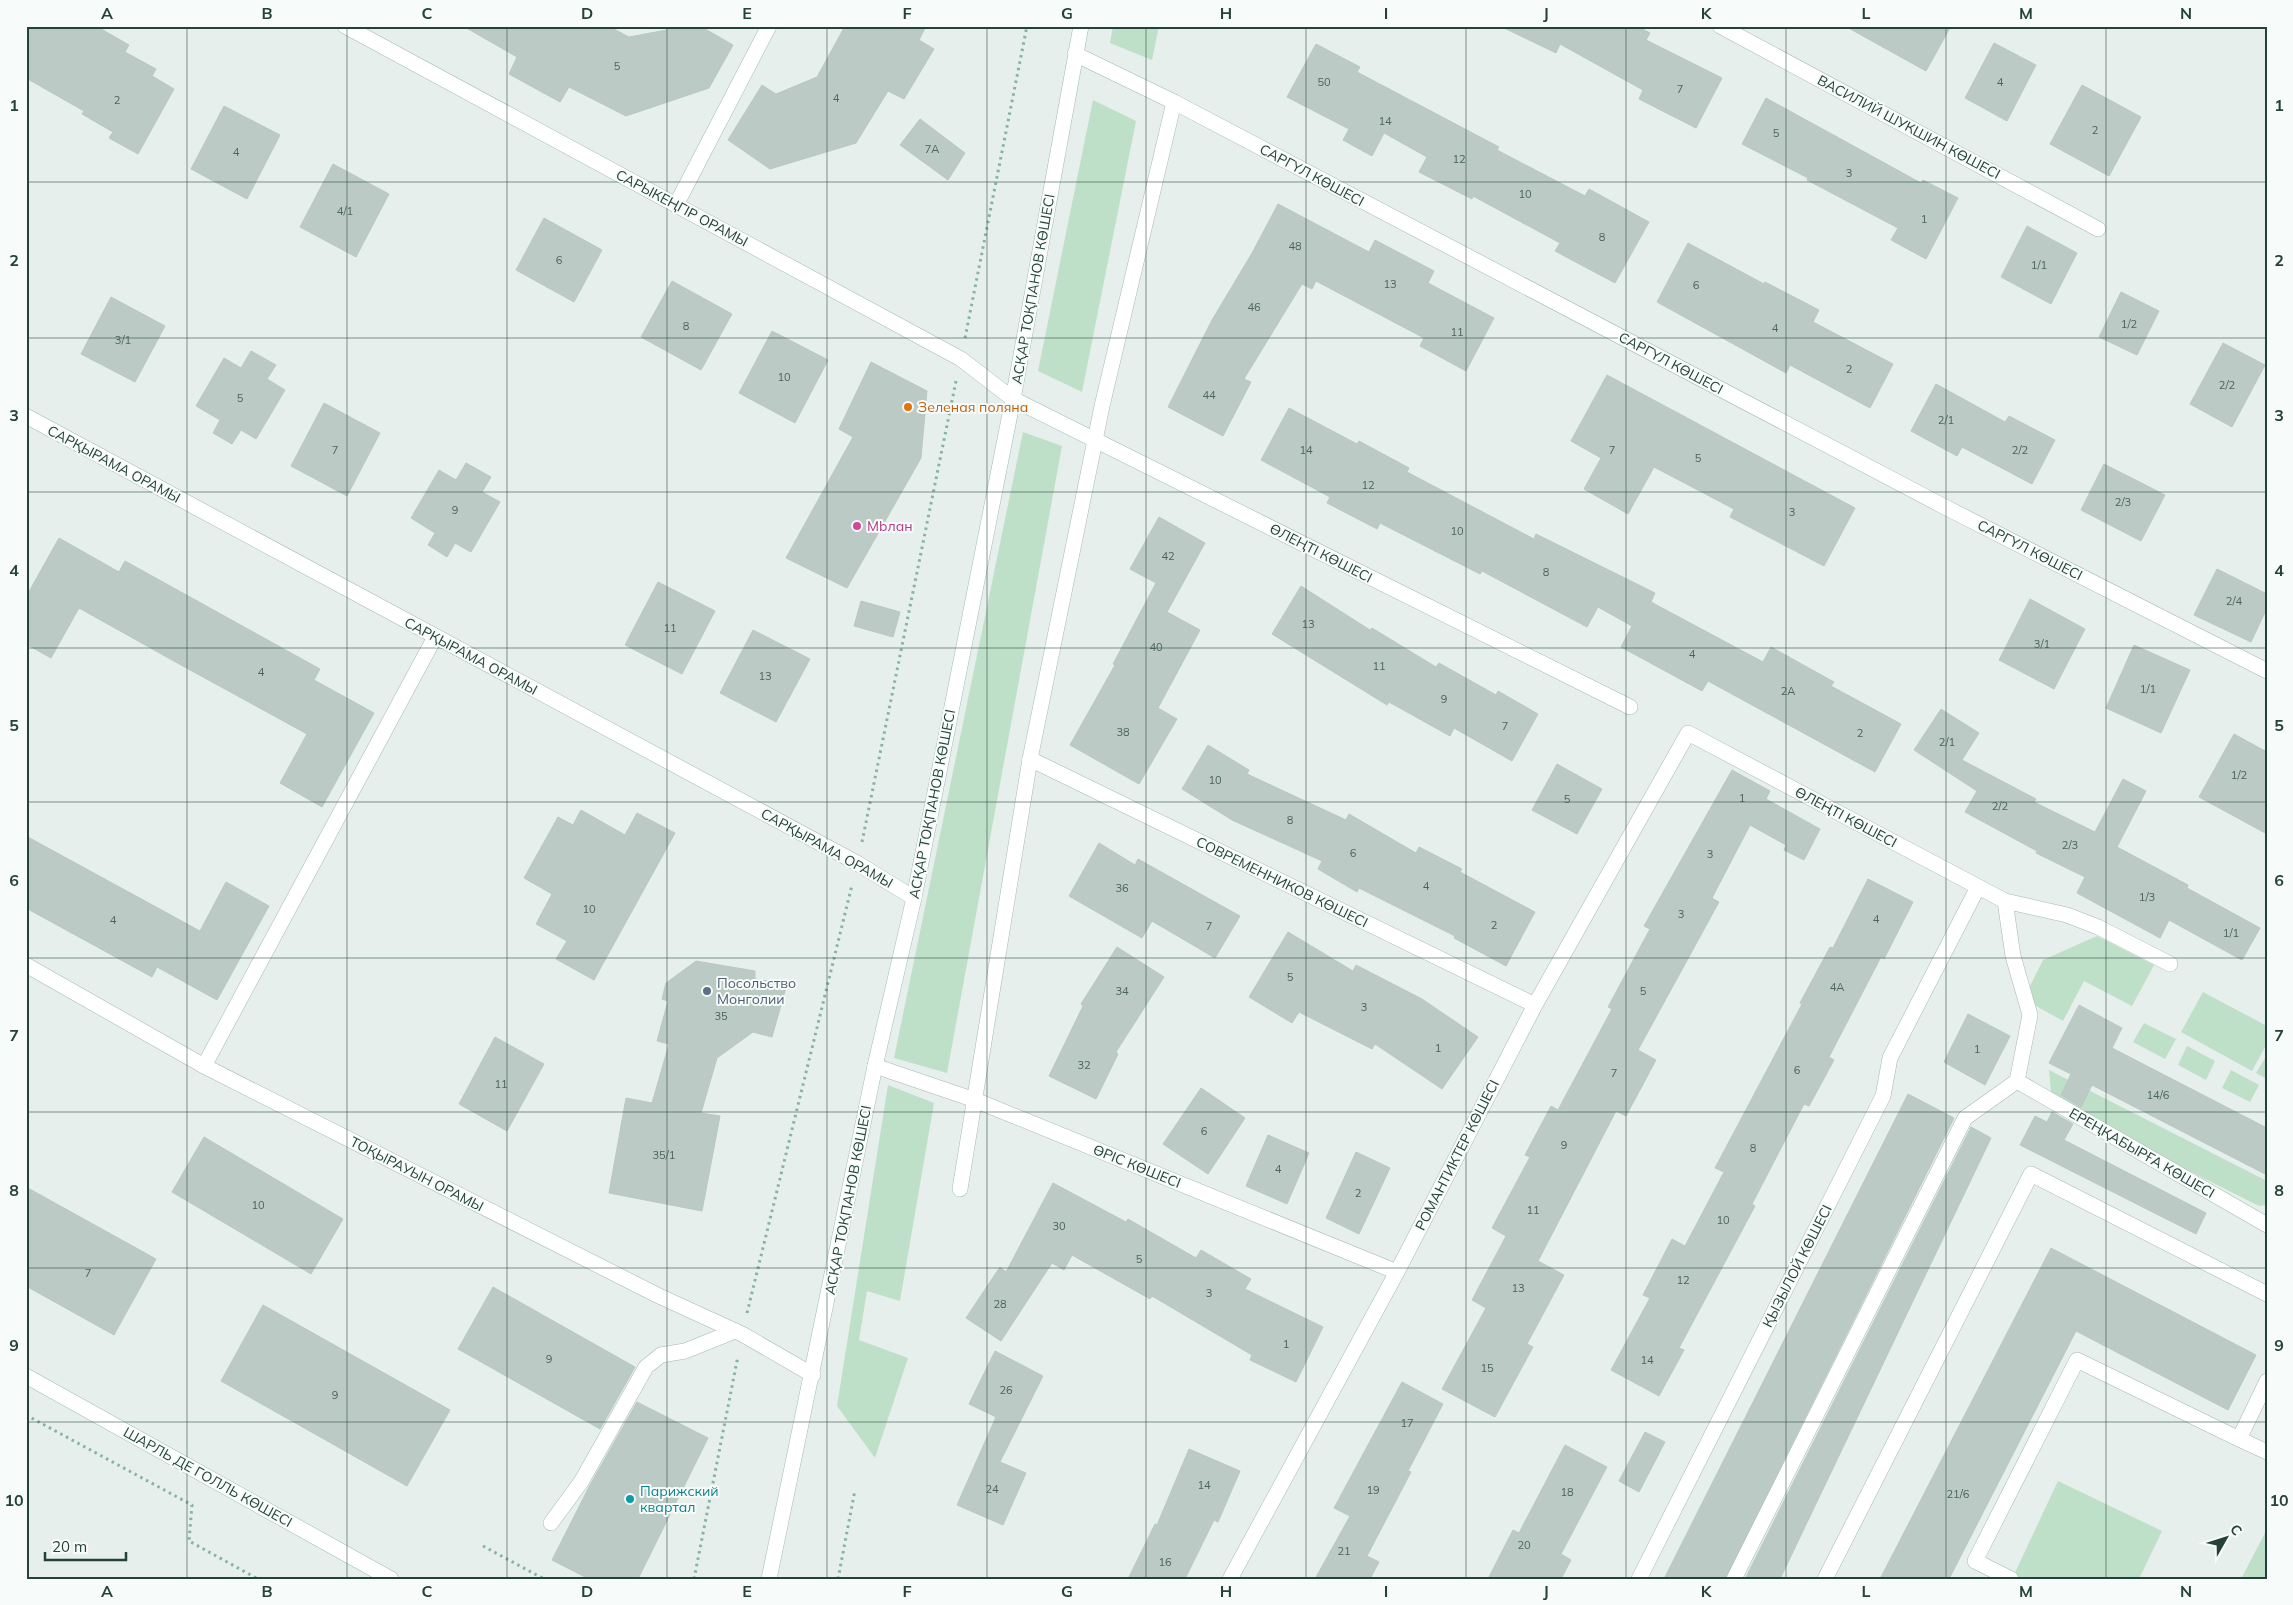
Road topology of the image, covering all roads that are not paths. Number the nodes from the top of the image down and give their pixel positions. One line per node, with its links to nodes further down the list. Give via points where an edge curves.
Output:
1 (769, 26): 7 (street)
2 (1081, 26): 5 (street, АСҚАР ТОҚПАНОВ КӨШЕСІ)
3 (1720, 26): 8 (street, ВАСИЛИЙ ШУКШИН КӨШЕСІ)
4 (347, 27): 7 (street, САРЫКЕҢГІР ОРАМЫ)
5 (1075, 54): 6 (street, САРГҮЛ КӨШЕСІ); 9 (street, АСҚАР ТОҚПАНОВ КӨШЕСІ)
6 (1174, 102): 11 (street); 13 (street, САРГҮЛ КӨШЕСІ, via 1943,506)
7 (676, 205): 9 (street, САРЫКЕҢГІР ОРАМЫ, via 961,359)
8 (2098, 228)
9 (1013, 399): 11 (street, ӨЛЕҢТІ КӨШЕСІ); 18 (street, АСҚАР ТОҚПАНОВ КӨШЕСІ)
10 (26, 416): 12 (street, САРҚЫРАМА ОРАМЫ)
11 (1095, 440): 14 (street, ӨЛЕҢТІ КӨШЕСІ); 16 (street)
12 (435, 637): 18 (street, САРҚЫРАМА ОРАМЫ, via 857,864); 23 (street)
13 (2267, 671)
14 (1630, 708)
15 (1688, 733): 17 (street, ӨЛЕҢТІ КӨШЕСІ); 22 (street, РОМАНТИКТЕР КӨШЕСІ)
16 (1030, 759): 22 (street, СОВРЕМЕННИКОВ КӨШЕСІ); 26 (street)
17 (1978, 887): 19 (street, ӨЛЕҢТІ КӨШЕСІ); 41 (street, ҚЫЗЫЛОЙ КӨШЕСІ, via 1890,1058 1883,1096)
18 (914, 898): 24 (street, АСҚАР ТОҚПАНОВ КӨШЕСІ)
19 (2005, 901): 20 (street, ӨЛЕҢТІ КӨШЕСІ, via 2067,915 2098,926); 25 (street, via 2013,956 2030,1015)
20 (2170, 964)
21 (26, 965): 23 (street, ТОҚЫРАУЫН ОРАМЫ)
22 (1535, 1005): 29 (street, РОМАНТИКТЕР КӨШЕСІ)
23 (204, 1066): 31 (street, ТОҚЫРАУЫН ОРАМЫ, via 659,1296)
24 (875, 1066): 26 (street, ӨРІС КӨШЕСІ); 32 (street, АСҚАР ТОҚПАНОВ КӨШЕСІ)
25 (2017, 1081): 28 (street, ЕРЕҢҚАБЫРҒА КӨШЕСІ); 42 (street, via 1965,1118)
26 (975, 1100): 27 (street); 29 (street, ӨРІС КӨШЕСІ)
27 (960, 1189)
28 (2267, 1225)
29 (1397, 1272): 40 (street, РОМАНТИКТЕР КӨШЕСІ)
30 (2267, 1294): 43 (street, via 2031,1174)
31 (739, 1332): 32 (street, ТОҚЫРАУЫН ОРАМЫ); 37 (street, via 685,1351 660,1355 646,1367 581,1482)
32 (813, 1375): 39 (street, АСҚАР ТОҚПАНОВ КӨШЕСІ)
33 (26, 1376): 38 (street, ШАРЛЬ ДЕ ГОЛЛЬ КӨШЕСІ)
34 (2267, 1381): 35 (street)
35 (2239, 1439): 36 (street); 44 (street, via 2077,1360 1975,1561)
36 (2267, 1452)
37 (551, 1523)
38 (391, 1579)
39 (769, 1579)
40 (1230, 1579)
41 (1639, 1579)
42 (1734, 1579)
43 (1824, 1579)
44 (2011, 1579)

